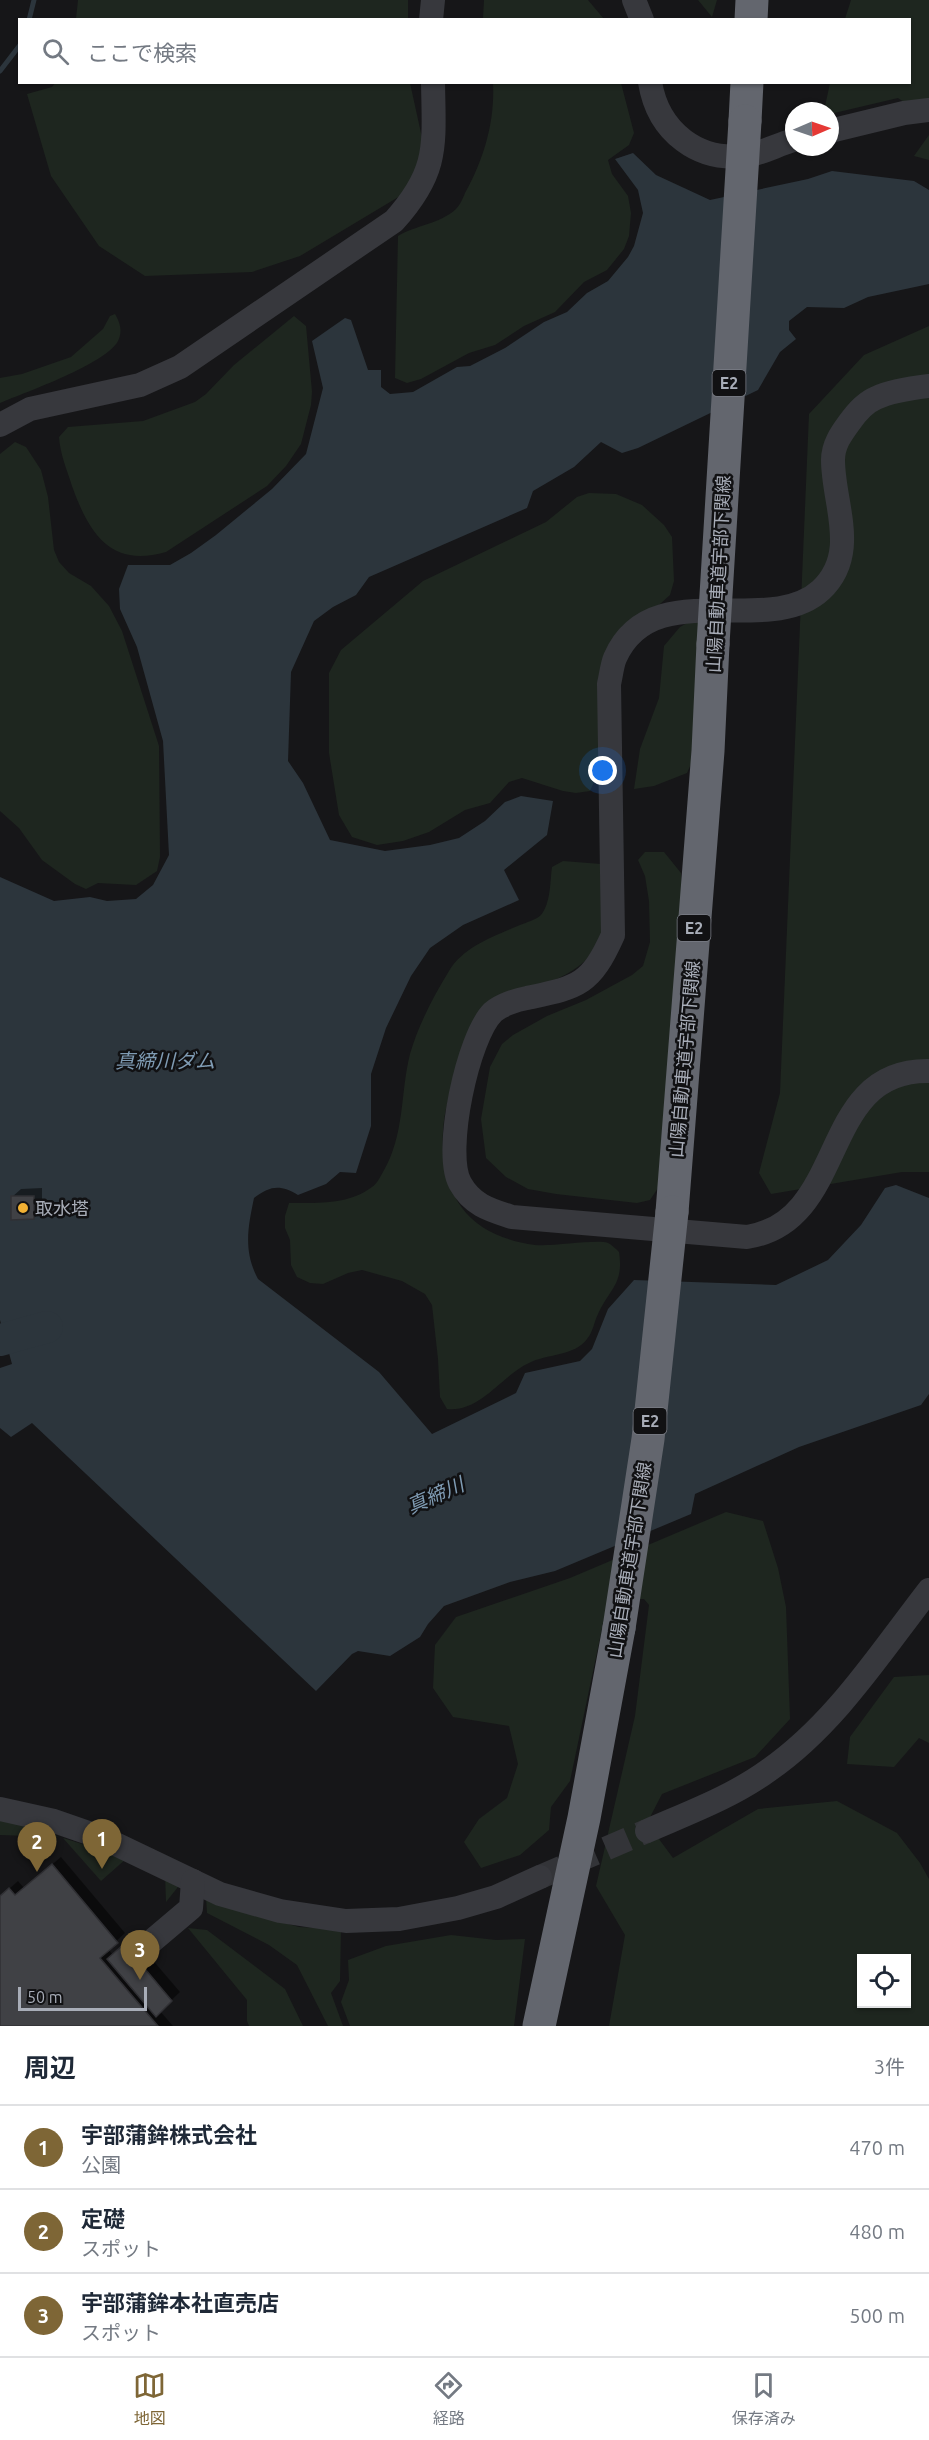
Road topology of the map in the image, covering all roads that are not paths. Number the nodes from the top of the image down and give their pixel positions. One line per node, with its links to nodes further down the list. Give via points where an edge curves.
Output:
1 (433, 0): 4 (street)
2 (634, 0): 5 (street)
3 (752, 0): 6 (highway)
4 (431, 18)
5 (641, 18)
6 (751, 18)
7 (433, 84): 14 (street, via 431,160 422,185 394,221 180,368 140,385 30,409)
8 (650, 84): 12 (street, via 666,125 697,149 732,157 752,155)
9 (747, 84): 22 (highway, 山陽自動車道宇部下関線 / E2, bridge, via 708,751 672,1212 648,1439 584,1818)
10 (929, 110): 11 (street)
11 (839, 129)
12 (785, 143)
13 (929, 386): 15 (street, via 876,398 860,409 837,440 833,458 842,556 820,591 800,603 778,609 680,611 634,630 615,658 609,684 613,935 595,969 575,986 515,1000 493,1012 478,1035 456,1112 454,1150 459,1182 481,1207 512,1217 759,1235 774,1230 803,1206 866,1094 901,1073)
14 (0, 425)
15 (929, 1071)
16 (929, 1590): 18 (street, via 842,1704 804,1742 769,1771 722,1798)
17 (0, 1809): 20 (street, via 54,1821 103,1838)
18 (646, 1831)
19 (540, 1877): 20 (street, via 496,1897 458,1908 399,1920 345,1921 280,1911 220,1894)
20 (193, 1881): 21 (street, via 191,1908)
21 (152, 1941)
22 (539, 2026)

